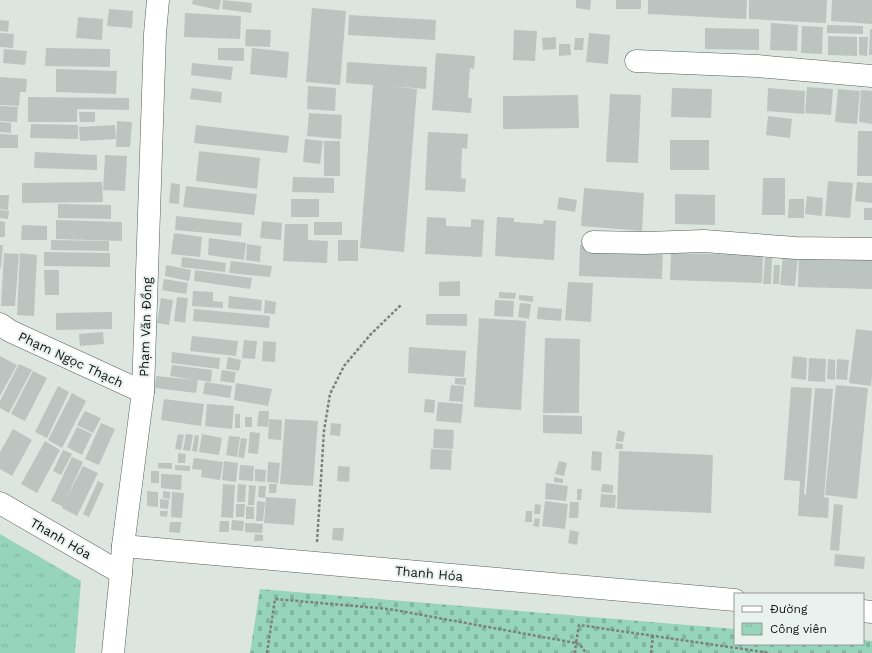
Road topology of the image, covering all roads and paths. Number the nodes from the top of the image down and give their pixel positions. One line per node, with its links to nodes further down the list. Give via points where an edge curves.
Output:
1 (158, 0): 8 (street, Phạm Văn Đồng)
2 (636, 61): 3 (street, via 757,66)
3 (872, 76)
4 (593, 242): 5 (street, via 704,242 796,248)
5 (872, 249)
6 (402, 304): 11 (path, via 370,335 344,366 330,394 324,431)
7 (0, 324): 8 (street, Phạm Ngọc Thạch, via 10,331)
8 (143, 392): 10 (street, Phạm Văn Đồng)
9 (0, 503): 12 (street, Thanh Hóa)
10 (123, 546): 11 (street, Thanh Hóa); 12 (street, Phạm Văn Đồng)
11 (315, 563): 13 (street, Thanh Hóa)
12 (121, 573): 16 (street, Phạm Văn Đồng)
13 (734, 600)
14 (653, 636): 15 (path, via 579,625); 20 (path); 21 (path)
15 (576, 643): 17 (path, via 389,608 275,600); 18 (path); 19 (path)
16 (113, 653)
17 (267, 653)
18 (575, 653)
19 (586, 653)
20 (651, 653)
21 (770, 653)

